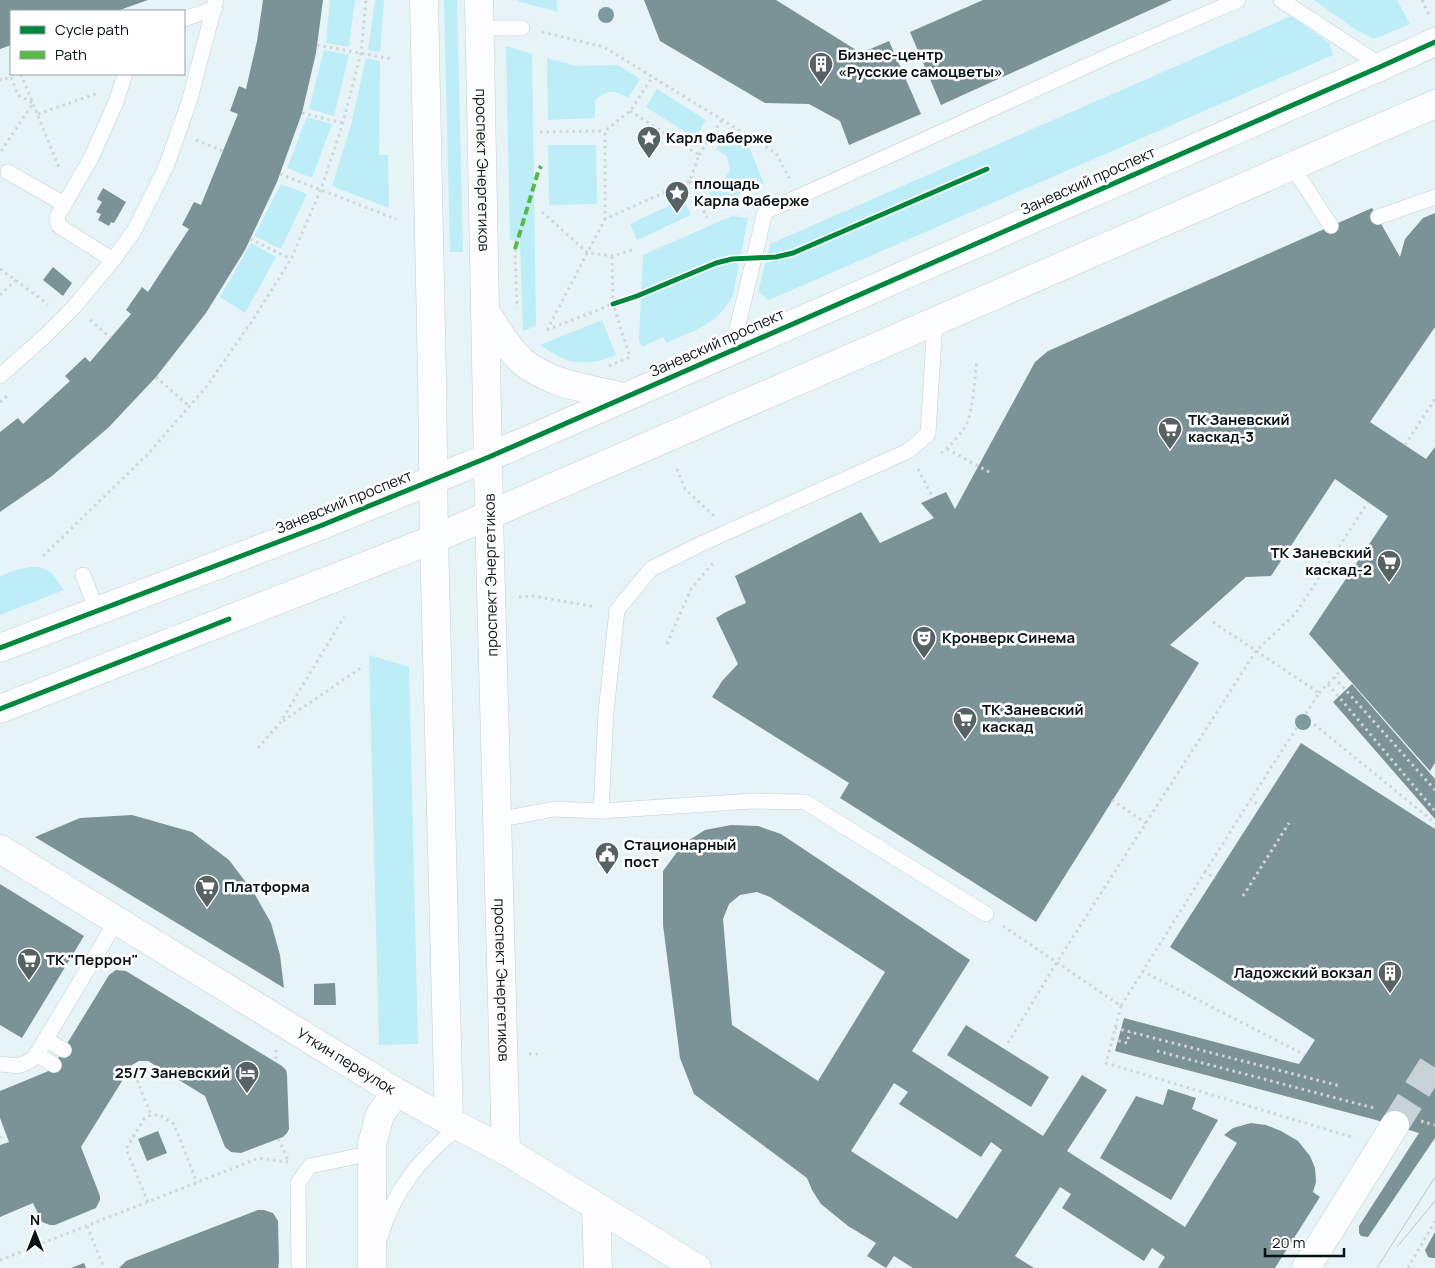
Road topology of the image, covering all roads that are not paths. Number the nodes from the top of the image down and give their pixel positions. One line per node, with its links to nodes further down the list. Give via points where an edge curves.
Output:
1 (424, 0): 26 (main road)
2 (479, 0): 7 (main road, проспект Энергетиков)
3 (1238, 0): 22 (lane, via 765,212)
4 (1281, 0): 10 (lane)
5 (216, 4): 6 (lane); 19 (lane, via 189,102 166,167 134,231)
6 (185, 19)
7 (480, 28): 8 (lane); 20 (main road, проспект Энергетиков)
8 (522, 28)
9 (1433, 30): 10 (main road, Заневский проспект)
10 (1382, 66): 22 (main road, Заневский проспект)
11 (123, 79): 16 (lane, via 91,158)
12 (1435, 104): 13 (main road)
13 (1292, 166): 18 (lane); 21 (main road)
14 (8, 172): 16 (lane)
15 (1435, 197): 17 (lane)
16 (64, 204): 19 (lane, via 57,217 59,226)
17 (1378, 217)
18 (1330, 226)
19 (113, 260): 23 (lane, via 46,336)
20 (486, 313): 24 (main road, via 522,362 539,373 559,382); 25 (main road, проспект Энергетиков)
21 (935, 321): 27 (main road); 33 (lane, via 928,434 908,451 651,569 617,610 606,712)
22 (732, 350): 24 (main road, Заневский проспект)
23 (0, 376)
24 (624, 398): 25 (main road, Заневский проспект)
25 (489, 457): 26 (main road, Заневский проспект); 27 (main road, проспект Энергетиков)
26 (433, 480): 28 (main road); 30 (main road, Заневский проспект)
27 (489, 515): 28 (main road); 34 (main road, проспект Энергетиков)
28 (434, 539): 32 (main road); 45 (main road)
29 (83, 575): 30 (lane)
30 (98, 611): 31 (main road, Заневский проспект)
31 (0, 648)
32 (0, 709)
33 (601, 811): 34 (lane, via 554,809); 36 (lane, via 752,801 805,802)
34 (497, 820): 46 (main road, проспект Энергетиков)
35 (0, 848): 37 (main road, Уткин переулок)
36 (986, 914)
37 (117, 920): 38 (lane); 43 (main road, Уткин переулок)
38 (46, 1039): 39 (lane); 40 (lane)
39 (64, 1050)
40 (36, 1054): 41 (lane, via 27,1063 13,1067); 42 (lane)
41 (0, 1064)
42 (54, 1065)
43 (396, 1092): 45 (main road, Уткин переулок); 47 (main road, via 380,1115)
44 (1397, 1118): 53 (main road)
45 (455, 1124): 46 (main road, Уткин переулок); 50 (lane, via 401,1187 386,1220)
46 (506, 1151): 48 (main road, Уткин переулок)
47 (372, 1153): 49 (lane, via 310,1166 298,1183); 50 (main road)
48 (596, 1206): 51 (main road); 52 (main road, Уткин переулок)
49 (300, 1268)
50 (372, 1268)
51 (598, 1268)
52 (697, 1268)
53 (1306, 1268)

